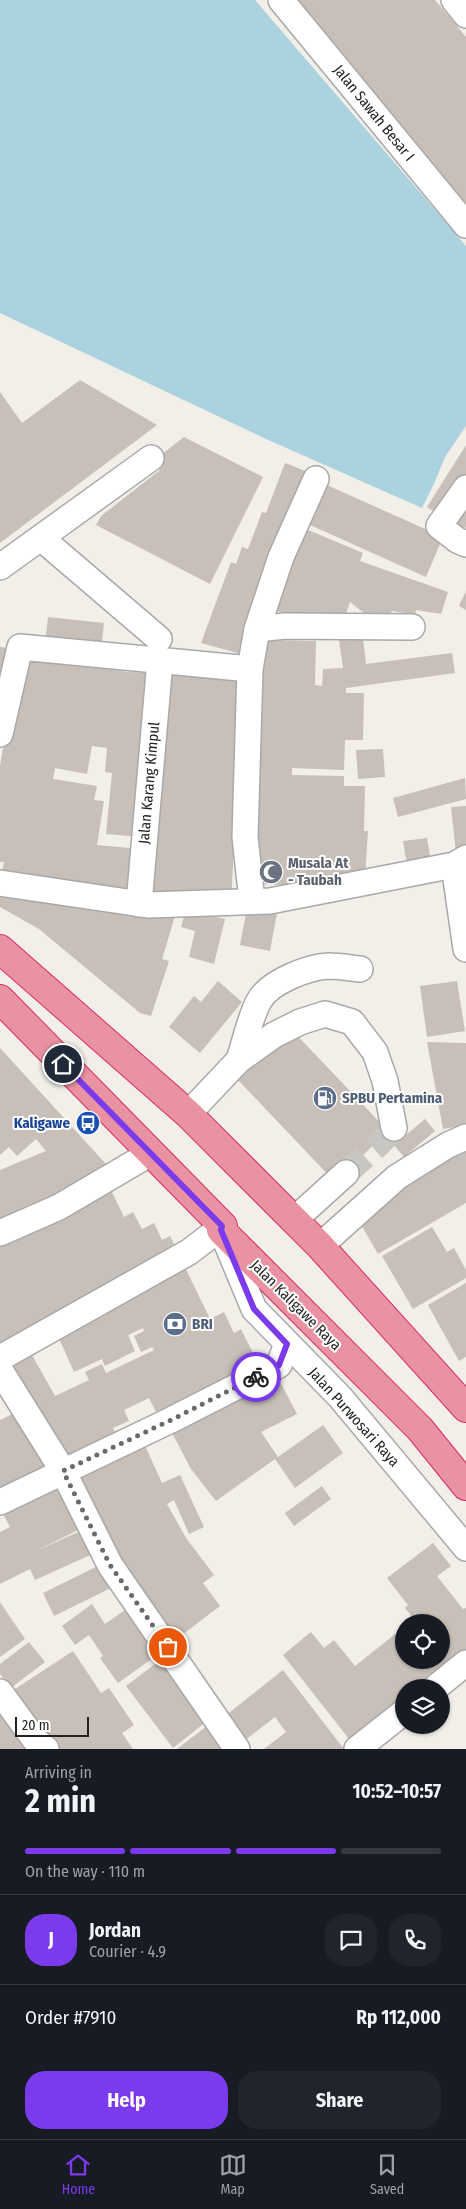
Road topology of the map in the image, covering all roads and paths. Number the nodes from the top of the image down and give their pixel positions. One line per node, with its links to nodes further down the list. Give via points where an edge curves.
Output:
1 (281, 0): 4 (street, Jalan Sawah Besar I)
2 (454, 0): 3 (street)
3 (466, 15)
4 (466, 225)
5 (151, 458): 8 (street)
6 (316, 479): 12 (street, via 281,557)
7 (466, 488): 9 (street, via 439,526)
8 (41, 538): 10 (street); 13 (street)
9 (466, 544)
10 (0, 568)
11 (412, 627): 12 (street, via 285,626)
12 (257, 629): 14 (street)
13 (159, 650): 14 (street); 15 (street, via 20,647); 19 (street, Jalan Karang Kimpul)
14 (250, 668): 18 (street, via 245,837)
15 (0, 734)
16 (460, 861): 18 (street); 20 (street)
17 (0, 883): 19 (street)
18 (252, 902): 19 (street)
19 (139, 904)
20 (465, 937)
21 (0, 950): 25 (highway)
22 (360, 969): 24 (street, via 315,968 268,990 259,1001)
23 (0, 999): 28 (highway, Jalan Kaligawe Raya)
24 (239, 1060): 25 (street); 26 (street, via 274,1035 300,1022 325,1014 352,1022 375,1052)
25 (188, 1114): 30 (highway)
26 (394, 1128)
27 (466, 1137): 33 (street, via 397,1177)
28 (151, 1152): 31 (highway, Jalan Kaligawe Raya); 32 (street, via 58,1207)
29 (346, 1173): 30 (street)
30 (294, 1220): 33 (highway)
31 (222, 1228): 34 (street, Jalan Purwosari Raya, via 254,1309); 35 (street, via 189,1252); 39 (highway, Jalan Kaligawe Raya, via 420,1429)
32 (0, 1233)
33 (320, 1246): 37 (highway)
34 (287, 1344): 38 (street, via 279,1365); 41 (street, Jalan Purwosari Raya, via 340,1396)
35 (0, 1358)
36 (0, 1370): 38 (street)
37 (466, 1408)
38 (63, 1471): 40 (street); 47 (street, via 110,1565)
39 (466, 1486)
40 (0, 1502)
41 (466, 1548)
42 (466, 1662): 43 (street)
43 (445, 1679)
44 (0, 1692): 46 (street, via 35,1740)
45 (395, 1719): 48 (street)
46 (46, 1749)
47 (237, 1749)
48 (357, 1749)

